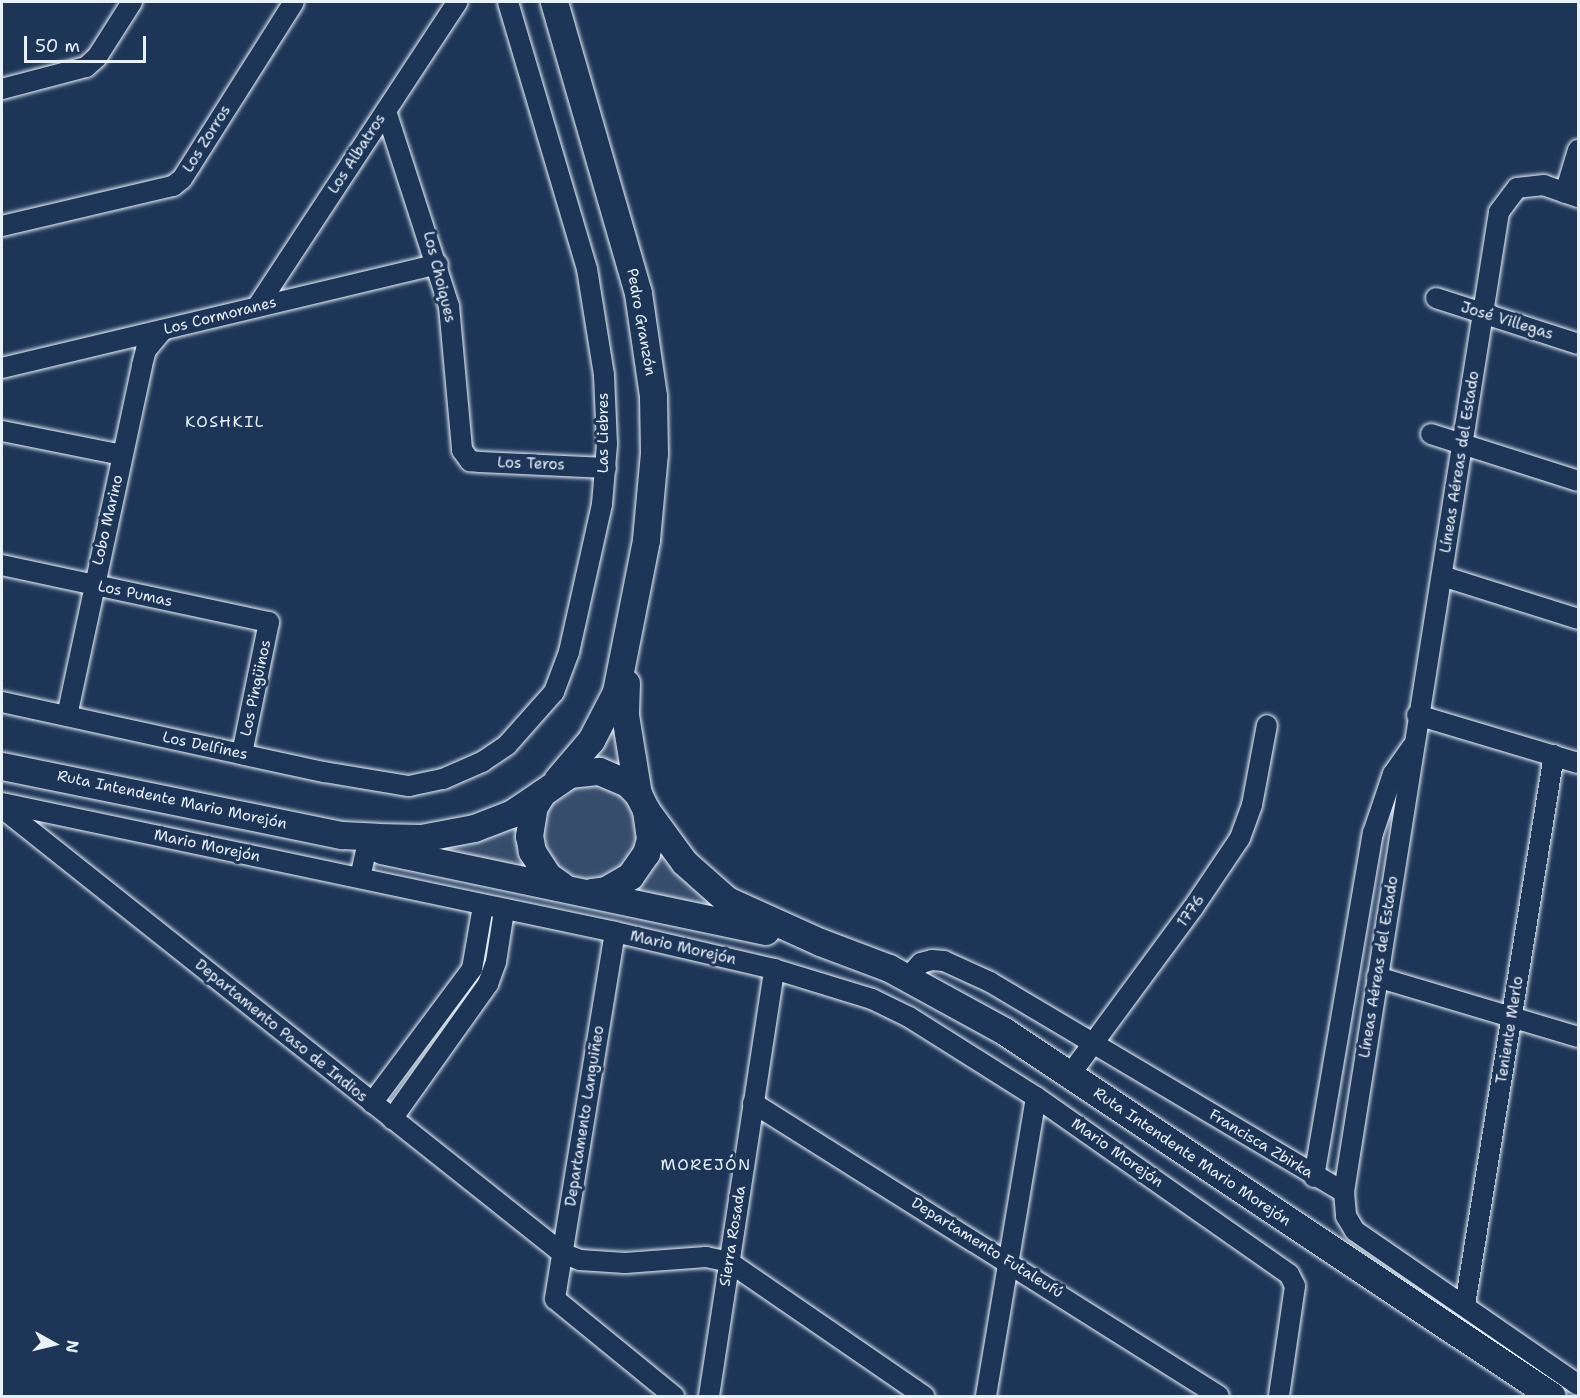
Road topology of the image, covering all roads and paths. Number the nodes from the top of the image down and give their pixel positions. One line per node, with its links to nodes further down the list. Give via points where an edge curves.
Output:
1 (132, 2): 6 (street, via 97,57 86,67)
2 (294, 2): 10 (street, Los Zorros, via 182,179 173,186)
3 (457, 2): 7 (street, Los Albatros)
4 (508, 2): 23 (street, Las Liebres, via 587,269 604,375)
5 (554, 2): 30 (main road, Pedro Granzón, via 628,248 648,348 653,396 652,494)
6 (2, 89)
7 (386, 111): 11 (street, Los Choiques); 13 (street, Los Albatros)
8 (1578, 150): 9 (street)
9 (1572, 195): 14 (street, Líneas Aéreas del Estado, via 1544,184 1517,188 1499,212)
10 (2, 226)
11 (438, 264): 13 (street, Los Cormoranes); 21 (street, Los Choiques, via 449,306)
12 (1436, 298): 14 (street, José Villegas)
13 (257, 307): 15 (street, Los Cormoranes)
14 (1483, 315): 16 (street, José Villegas); 20 (street, Líneas Aéreas del Estado)
15 (163, 330): 17 (street, Los Cormoranes); 22 (street, Lobo Marino, via 146,350)
16 (1578, 344)
17 (2, 368)
18 (2, 431): 22 (street)
19 (1431, 434): 20 (street)
20 (1463, 445): 24 (street); 26 (street, Líneas Aéreas del Estado)
21 (462, 450): 23 (street, Los Teros, via 470,461)
22 (122, 455): 27 (street, Lobo Marino)
23 (606, 468): 40 (street, Las Liebres, via 588,576 569,652 554,692 507,745 482,762 443,779)
24 (1578, 481)
25 (2, 565): 27 (street, Los Pumas)
26 (1442, 576): 28 (street); 32 (street, Líneas Aéreas del Estado)
27 (94, 585): 29 (street, Los Pumas); 33 (street, Lobo Marino)
28 (1578, 619)
29 (269, 622): 36 (street, Los Pingüinos)
30 (627, 651): 41 (main road, Pedro Granzón, via 616,692 603,720 578,758); 42 (main road, Pedro Granzón, via 625,715)
31 (2, 702): 33 (street, Los Delfines)
32 (1417, 715): 35 (street, Líneas Aéreas del Estado); 37 (street)
33 (66, 716): 36 (street, Los Delfines)
34 (1267, 725): 58 (street, 1776, via 1252,805 1240,838)
35 (1414, 743): 55 (street, Líneas Aéreas del Estado); 64 (street, Líneas Aéreas del Estado, via 1393,774 1373,833)
36 (242, 754): 40 (street, Los Delfines)
37 (1554, 755): 38 (street); 56 (street, Teniente Merlo)
38 (1578, 763)
39 (2, 766): 45 (main road, Ruta Intendente Mario Morejón)
40 (409, 786)
41 (549, 787): 42 (main road, via 576,772 599,771 627,783); 45 (main road, Ruta Intendente Mario Morejón, via 511,814 474,828 421,838); 47 (main road, via 530,821 530,843 539,865)
42 (642, 802): 48 (main road, via 650,838 640,865 619,884); 52 (main road, Ruta Intendente Mario Morejón, via 679,856 717,894)
43 (2, 803): 46 (street, Mario Morejón)
44 (2, 808): 61 (street, Departamento Paso de Indios)
45 (359, 840): 46 (street); 47 (main road, Ruta Intendente Mario Morejón)
46 (360, 878): 49 (street, Mario Morejón)
47 (561, 885): 48 (main road)
48 (592, 892): 52 (main road, Ruta Intendente Mario Morejón)
49 (483, 906): 50 (street, Mario Morejón); 61 (street, via 472,969)
50 (504, 911): 51 (street, Mario Morejón); 63 (street, via 496,962 488,984)
51 (615, 932): 53 (street, Mario Morejón); 66 (street, Departamento Languiñeo)
52 (820, 942): 54 (main road, Ruta Intendente Mario Morejón)
53 (774, 969): 60 (street, Mario Morejón, via 872,999 909,1017); 62 (street, Sierra Rosada)
54 (908, 977): 58 (street, Francisca Zbirka, via 921,963 944,961 990,982); 59 (main road, Ruta Intendente Mario Morejón, via 1004,1031)
55 (1377, 977): 56 (street); 65 (street, Líneas Aéreas del Estado)
56 (1512, 1017): 57 (street); 69 (street, Teniente Merlo)
57 (1578, 1037)
58 (1094, 1042): 59 (street, 1776); 64 (street, Francisca Zbirka)
59 (1069, 1076): 77 (main road, Ruta Intendente Mario Morejón)
60 (1036, 1097): 67 (street); 76 (street, Mario Morejón, via 1289,1274 1295,1286)
61 (372, 1103): 63 (street, Departamento Paso de Indios)
62 (753, 1103): 67 (street, Departamento Futaleufú); 68 (street, Sierra Rosada)
63 (392, 1119): 66 (street, Departamento Paso de Indios)
64 (1314, 1177): 65 (street, Francisca Zbirka)
65 (1344, 1192): 69 (street, via 1346,1216 1355,1231)
66 (562, 1253): 68 (street, via 580,1260 625,1263 706,1257); 71 (street, Departamento Languiñeo, via 555,1299)
67 (1008, 1261): 74 (street); 75 (street, Departamento Futaleufú)
68 (729, 1262): 72 (street, Sierra Rosada); 73 (street)
69 (1465, 1305): 70 (street)
70 (1578, 1385)
71 (674, 1396)
72 (709, 1396)
73 (924, 1396)
74 (986, 1396)
75 (1218, 1396)
76 (1279, 1396)
77 (1551, 1396)

